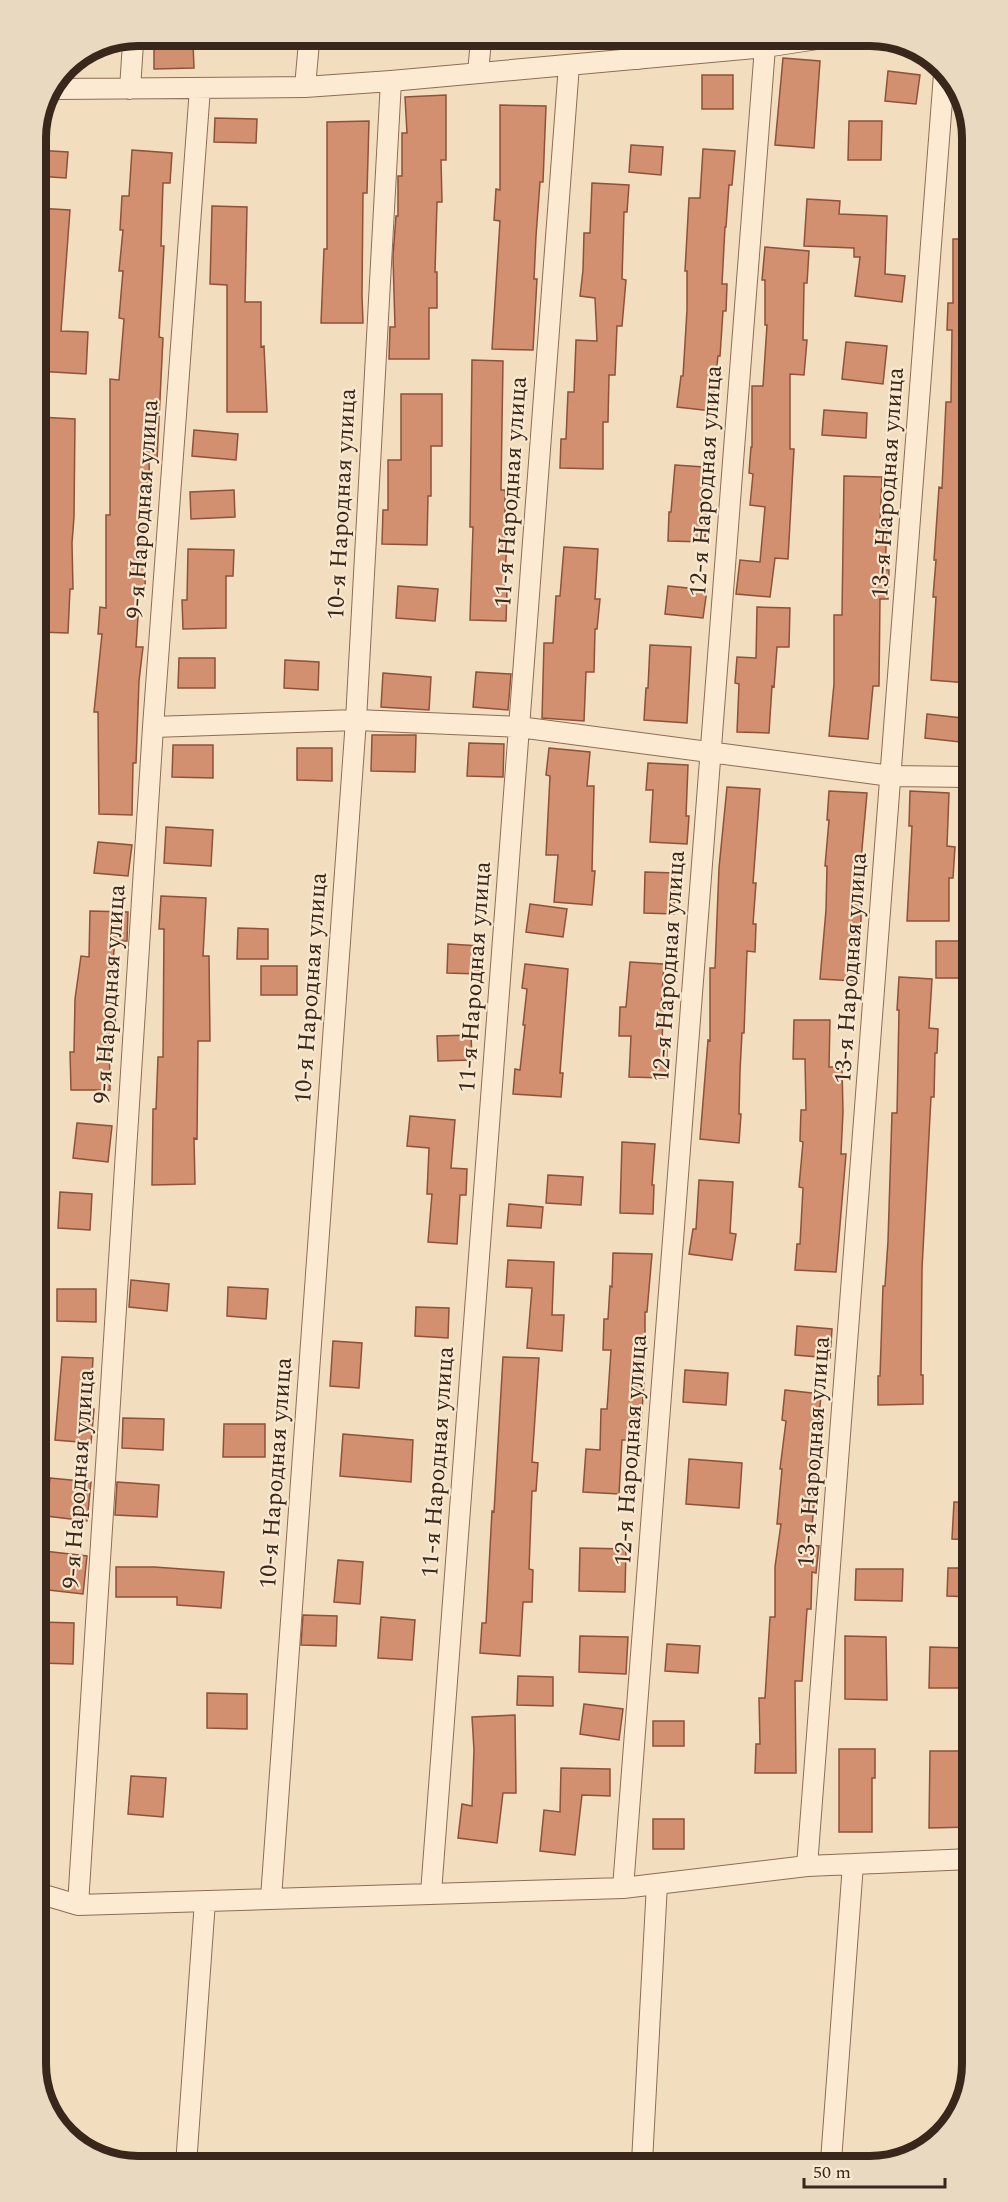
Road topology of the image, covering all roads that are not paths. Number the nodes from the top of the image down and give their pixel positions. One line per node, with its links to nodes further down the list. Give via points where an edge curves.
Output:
1 (133, 46): 14 (street)
2 (309, 46): 11 (street)
3 (480, 46): 8 (street)
4 (639, 47): 6 (street)
5 (765, 47): 6 (street); 18 (street, 12-я Народная улица)
6 (638, 59): 7 (street)
7 (569, 65): 8 (street); 17 (street, 11-я Народная улица)
8 (478, 73): 9 (street)
9 (391, 81): 11 (street); 15 (street, 10-я Народная улица)
10 (943, 83): 19 (street, 13-я Народная улица)
11 (305, 87): 12 (street)
12 (200, 88): 14 (street); 16 (street, 9-я Народная улица)
13 (61, 89): 14 (street)
14 (130, 89)
15 (356, 720): 16 (street); 17 (street); 28 (street, 10-я Народная улица)
16 (153, 727): 30 (street, 9-я Народная улица)
17 (519, 727): 18 (street); 26 (street, 11-я Народная улица)
18 (711, 752): 19 (street); 25 (street, 12-я Народная улица)
19 (891, 776): 20 (street); 23 (street, 13-я Народная улица)
20 (962, 777)
21 (962, 1859): 22 (street)
22 (853, 1864): 23 (street); 33 (street)
23 (807, 1866): 24 (street)
24 (657, 1884): 25 (street); 32 (street)
25 (623, 1888): 26 (street)
26 (431, 1893): 28 (street)
27 (46, 1896): 30 (street)
28 (271, 1898): 29 (street)
29 (205, 1901): 30 (street); 31 (street)
30 (78, 1905)
31 (187, 2155)
32 (642, 2156)
33 (831, 2156)

